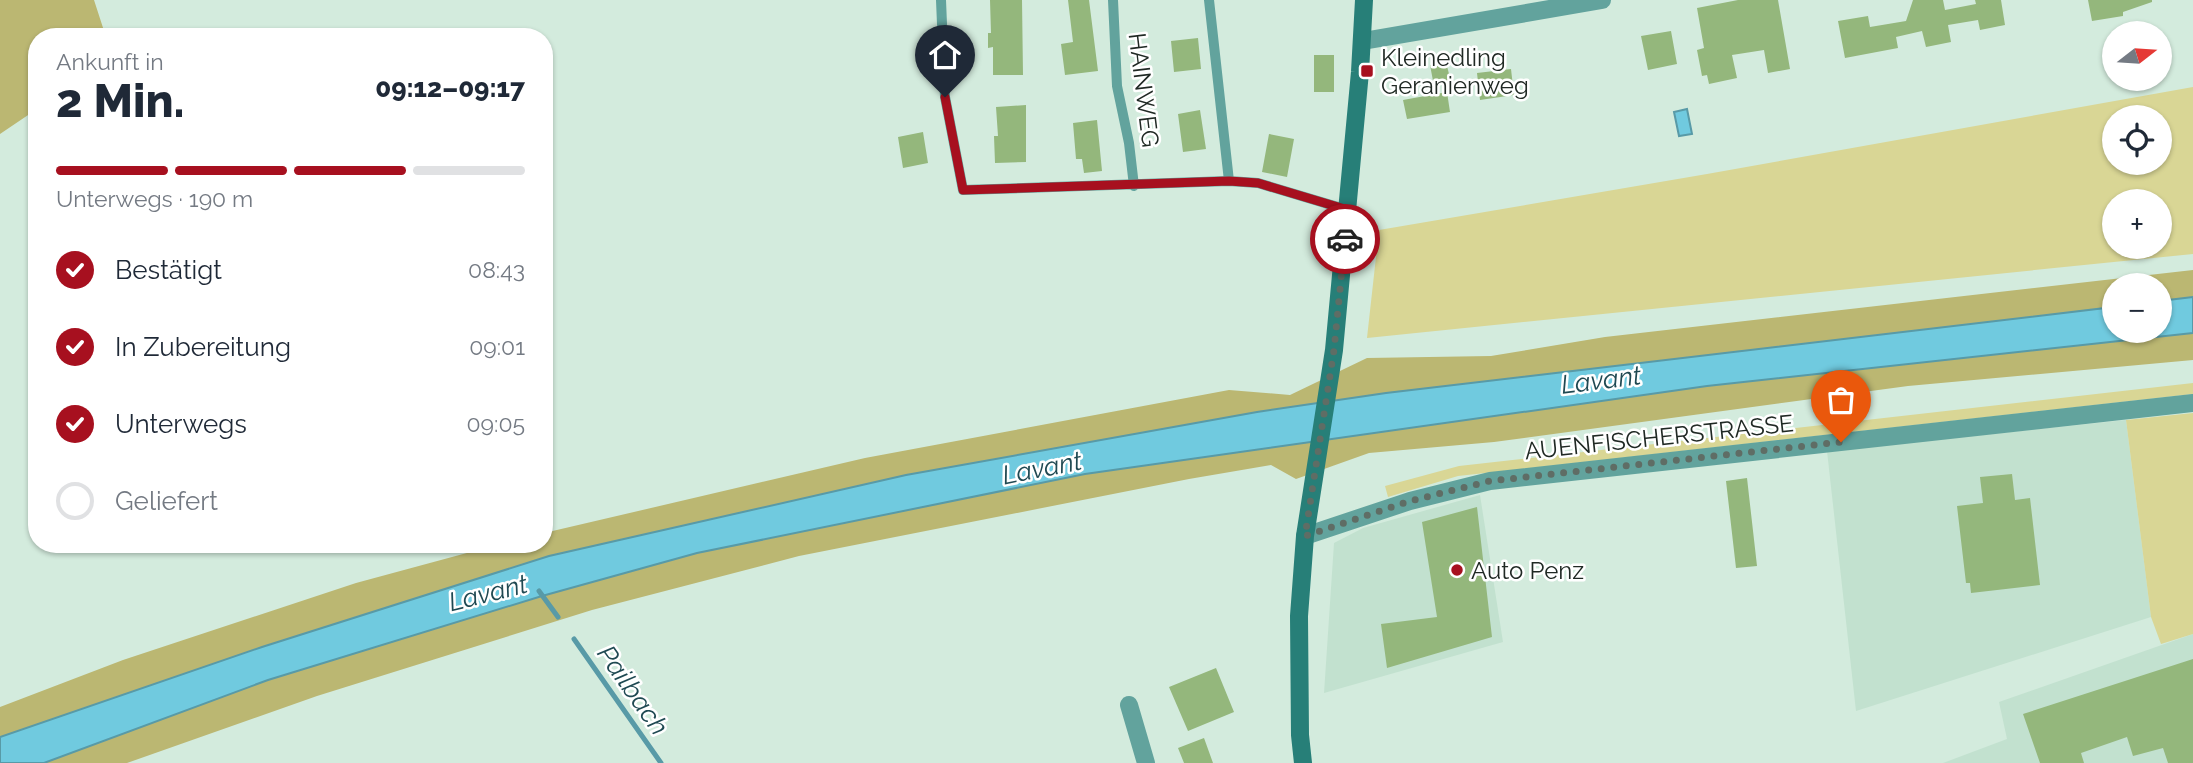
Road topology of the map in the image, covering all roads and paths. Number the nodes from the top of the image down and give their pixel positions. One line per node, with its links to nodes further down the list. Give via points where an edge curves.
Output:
1 (941, 0): 8 (lane, HAINWEG, via 945,97 963,190)
2 (1113, 0): 8 (lane, HAINWEG, via 1117,86)
3 (1209, 0): 7 (lane)
4 (1364, 0): 6 (street)
5 (1602, 0): 6 (street)
6 (1363, 41): 9 (street)
7 (1229, 181): 8 (lane, HAINWEG); 9 (lane, HAINWEG, via 1258,183)
8 (1134, 186)
9 (1348, 210): 11 (street, via 1332,361)
10 (2193, 403): 11 (street, AUENFISCHERSTRASSE, via 1490,481 1410,501)
11 (1305, 536): 14 (street, via 1298,616)
12 (1129, 705): 13 (street)
13 (1146, 763)
14 (1303, 763)

